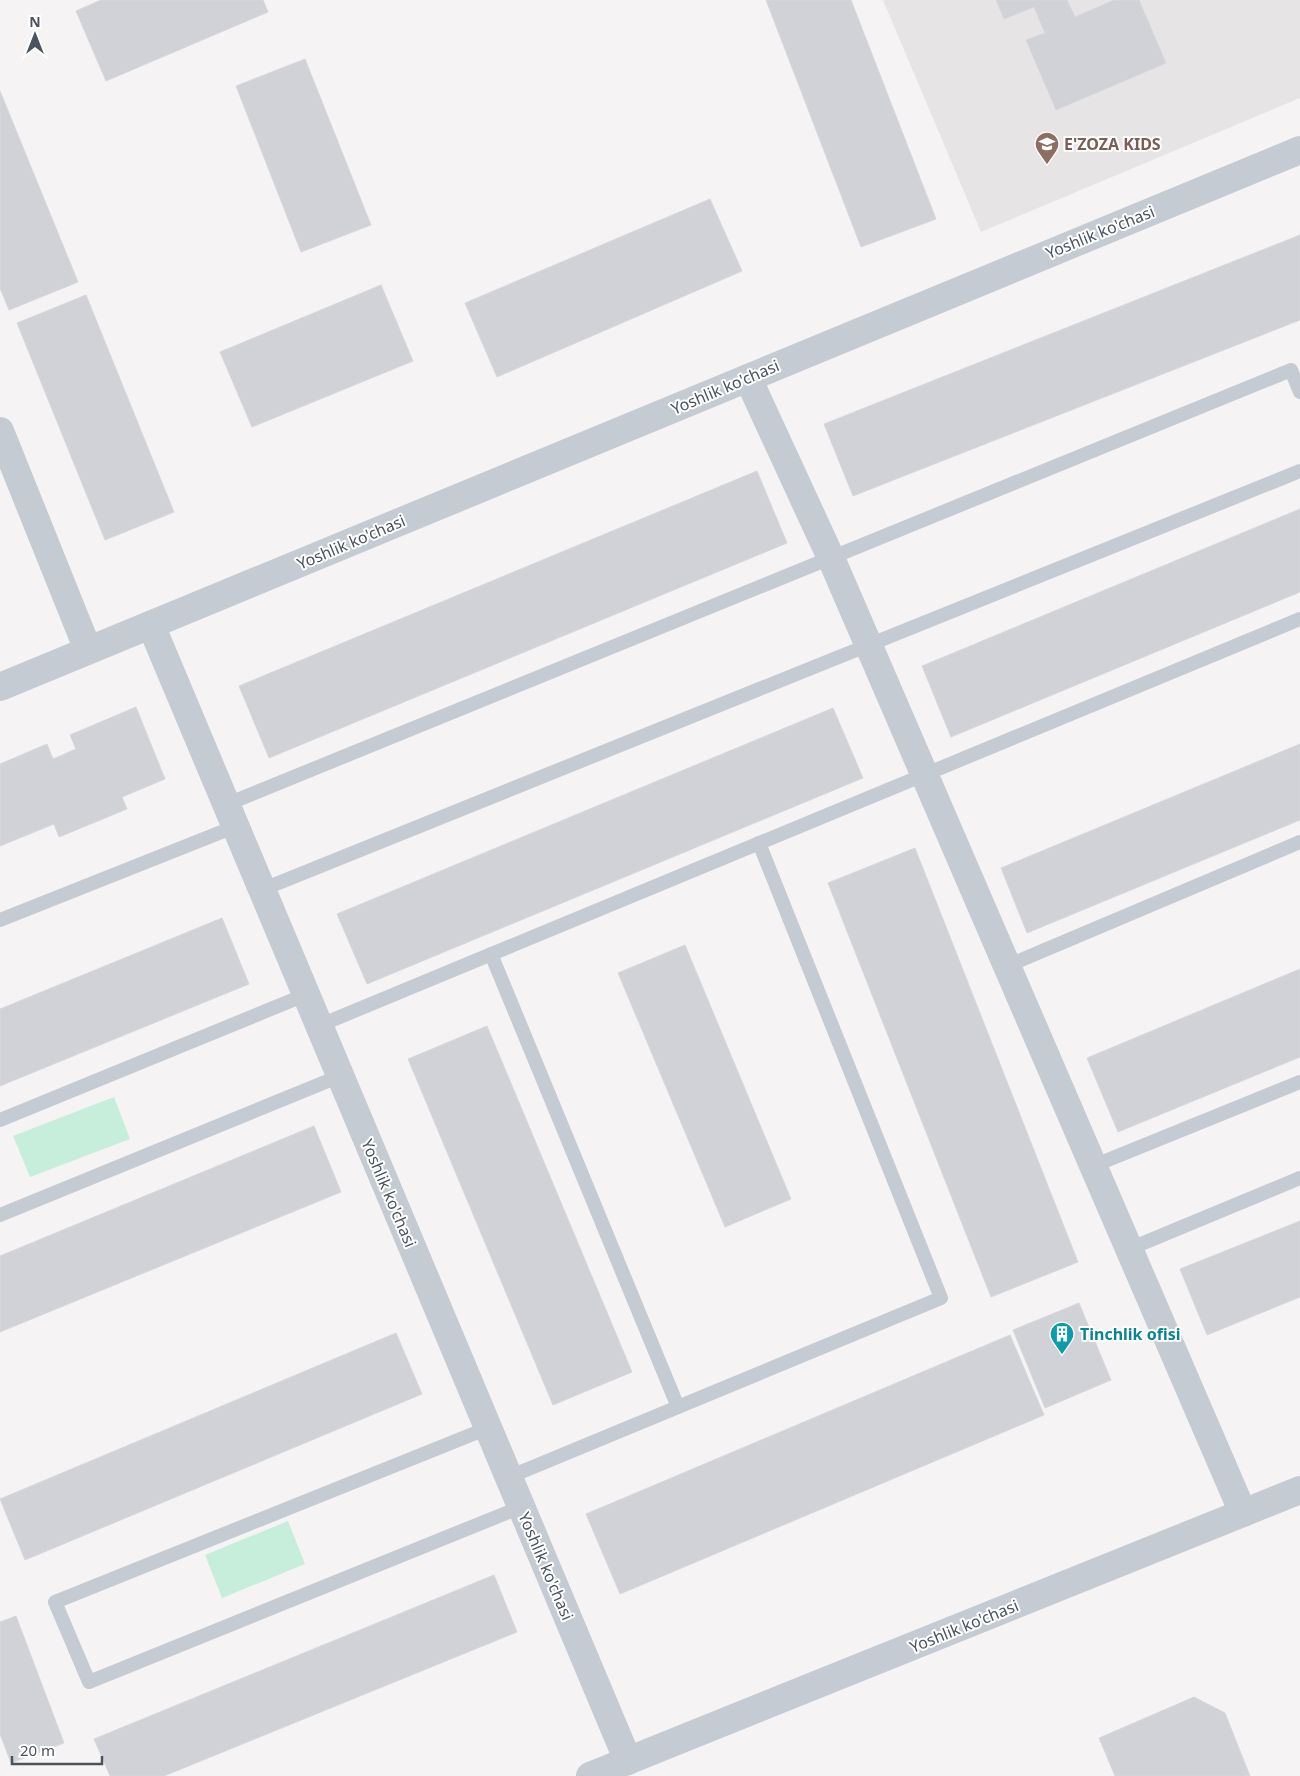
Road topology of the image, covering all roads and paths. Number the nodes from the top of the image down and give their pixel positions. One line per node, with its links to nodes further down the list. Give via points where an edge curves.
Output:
1 (1300, 150): 2 (street, Yoshlik ko'chasi)
2 (748, 378): 6 (street); 8 (street, Yoshlik ko'chasi)
3 (1300, 392): 6 (lane, via 1291,370)
4 (0, 431): 10 (street)
5 (1300, 471): 9 (lane)
6 (831, 558): 9 (street); 13 (lane)
7 (1300, 619): 12 (lane)
8 (150, 624): 10 (street, Yoshlik ko'chasi); 13 (street, Yoshlik ko'chasi)
9 (868, 645): 12 (street); 16 (lane)
10 (88, 650): 11 (street, Yoshlik ko'chasi)
11 (0, 687)
12 (924, 775): 15 (lane); 19 (street)
13 (230, 816): 16 (street, Yoshlik ko'chasi); 17 (lane)
14 (1300, 842): 19 (lane)
15 (759, 843): 18 (lane); 29 (lane, via 941,1298)
16 (261, 890): 20 (street, Yoshlik ko'chasi)
17 (0, 920)
18 (491, 954): 21 (lane); 29 (lane)
19 (1007, 966): 25 (street)
20 (305, 995): 21 (street, Yoshlik ko'chasi); 24 (lane)
21 (318, 1026): 22 (street, Yoshlik ko'chasi)
22 (340, 1076): 27 (lane); 30 (street, Yoshlik ko'chasi)
23 (1300, 1082): 25 (lane)
24 (0, 1120)
25 (1093, 1166): 28 (street)
26 (1300, 1178): 28 (lane)
27 (0, 1215)
28 (1129, 1249): 34 (street)
29 (678, 1407): 31 (lane)
30 (488, 1428): 31 (street, Yoshlik ko'chasi); 33 (lane, via 55,1602 89,1682)
31 (509, 1477): 33 (street, Yoshlik ko'chasi)
32 (1300, 1490): 34 (street, Yoshlik ko'chasi)
33 (521, 1507): 35 (street, Yoshlik ko'chasi)
34 (1243, 1513): 35 (street, Yoshlik ko'chasi)
35 (628, 1761): 36 (street, Yoshlik ko'chasi)
36 (590, 1776)

